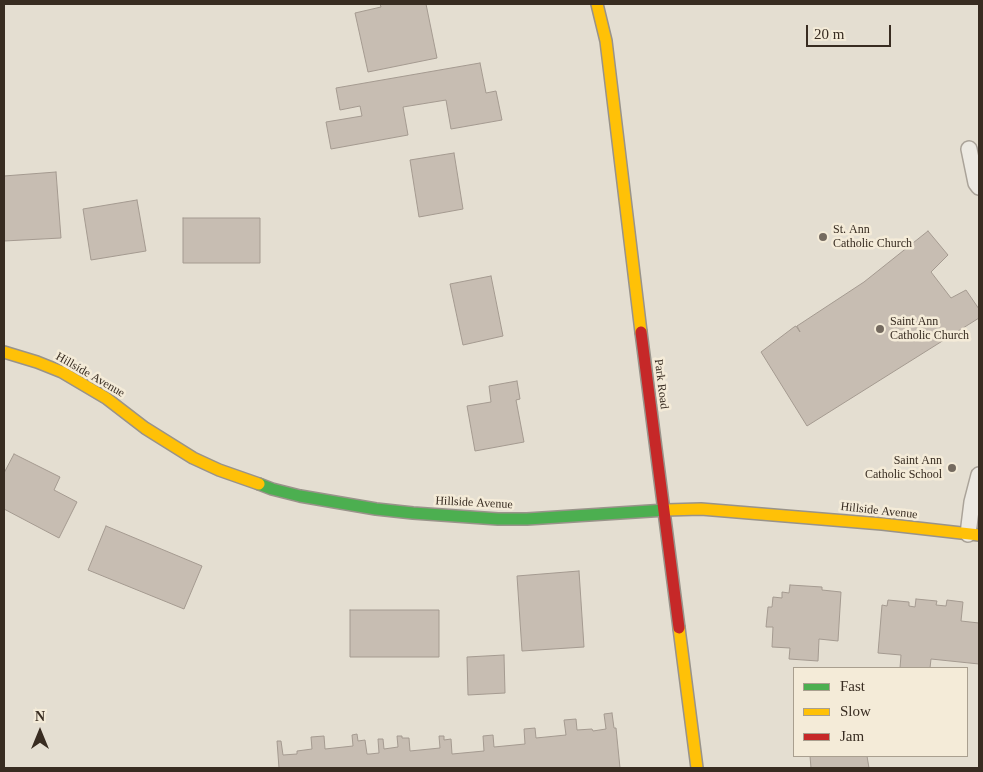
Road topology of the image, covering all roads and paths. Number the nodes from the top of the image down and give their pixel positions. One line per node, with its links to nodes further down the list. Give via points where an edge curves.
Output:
1 (597, 4): 6 (street, Park Road, via 606,42)
2 (969, 149): 3 (lane)
3 (979, 187)
4 (4, 352): 6 (street, Hillside Avenue, via 62,372 193,458 281,492 376,509 498,519)
5 (979, 475): 7 (lane, via 972,502)
6 (664, 510): 7 (street, Hillside Avenue, via 714,509); 8 (street, Park Road)
7 (974, 534)
8 (697, 768)

